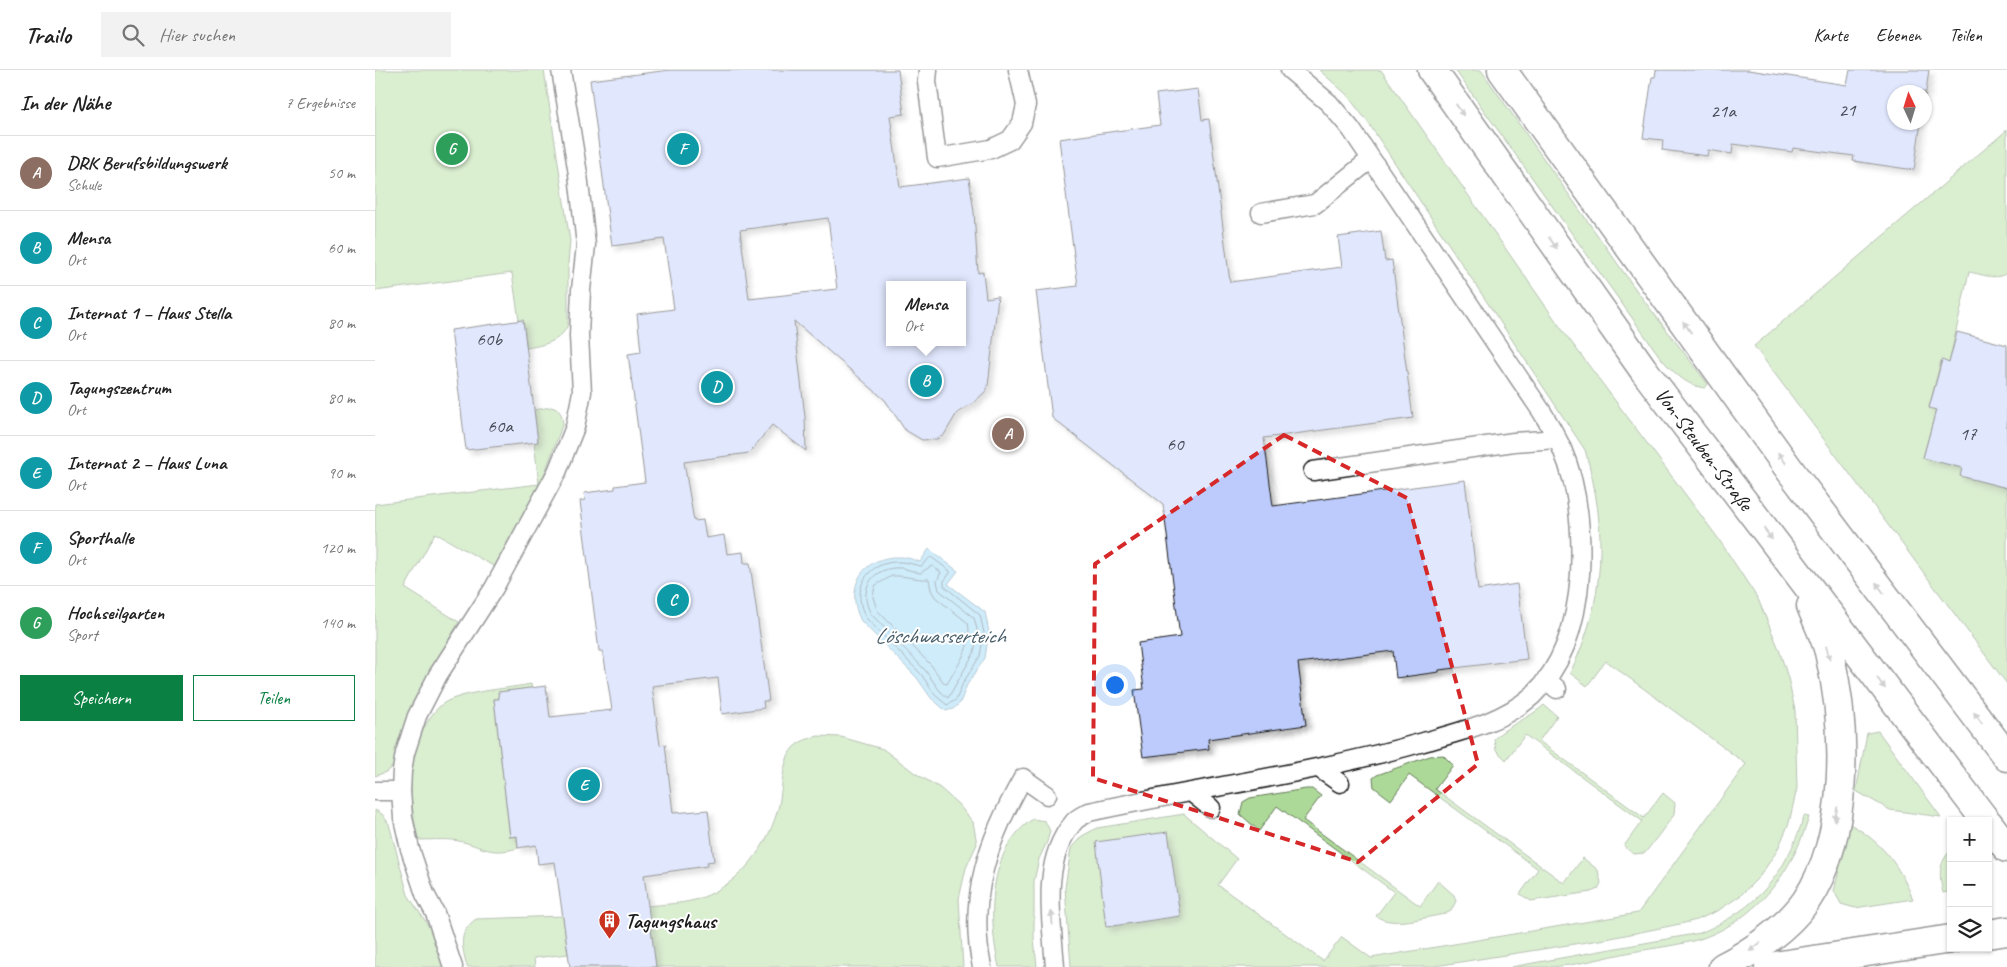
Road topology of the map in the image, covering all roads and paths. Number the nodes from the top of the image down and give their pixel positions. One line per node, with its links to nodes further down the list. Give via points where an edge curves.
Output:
1 (561, 70): 16 (lane, via 586,245 579,336 582,392 575,427 557,472 494,588 438,675 417,716 405,752)
2 (928, 70): 3 (lane, via 937,158 991,150 1010,140 1022,124 1026,105)
3 (1017, 70)
4 (1290, 70): 7 (lane, via 1329,103)
5 (1431, 70): 11 (street, Von-Steuben-Straße, one-way to 11, via 1643,369)
6 (1502, 70): 12 (street, one-way to 6, via 1793,473)
7 (1371, 159): 8 (lane, via 1315,204); 9 (lane)
8 (1261, 213)
9 (1557, 439): 10 (lane); 13 (lane, via 1573,482 1579,521 1580,568 1573,627 1552,684 1515,709 1455,741)
10 (1313, 470)
11 (1799, 574): 20 (street, Von-Steuben-Straße, one-way to 20); 29 (street, one-way to 29, via 1829,651 1839,712 1843,758 1836,816 1824,865 1805,903 1767,939)
12 (2007, 757)
13 (1320, 769): 14 (lane); 17 (lane)
14 (1339, 782)
15 (375, 791): 16 (lane)
16 (401, 791): 26 (lane, via 410,849)
17 (1191, 792): 19 (lane); 28 (lane, one-way to 17, via 1052,878 1059,846 1073,822 1089,812)
18 (1047, 795): 27 (lane, via 1023,778 993,838 977,899 977,935)
19 (1211, 808)
20 (1983, 817)
21 (1992, 828): 22 (street, Von-Steuben-Straße)
22 (2007, 848)
23 (2007, 931): 24 (street)
24 (1992, 933)
25 (1947, 940): 30 (street)
26 (453, 967)
27 (982, 967)
28 (1055, 967)
29 (1723, 967)
30 (1769, 967)

